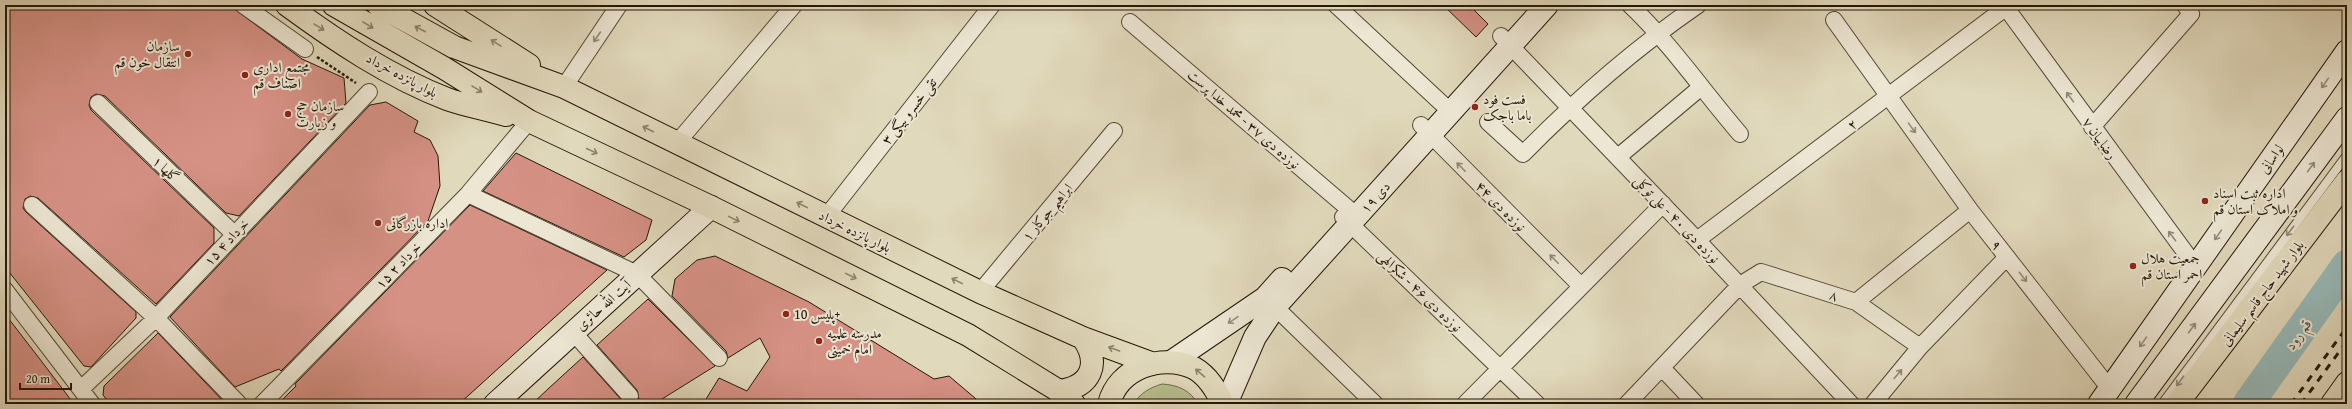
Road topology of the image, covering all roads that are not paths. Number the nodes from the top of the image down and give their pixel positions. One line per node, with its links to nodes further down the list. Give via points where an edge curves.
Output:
1 (243, 5): 20 (street)
2 (287, 5): 30 (main road, بلوار پانزده خرداد, one-way to 30, via 381,66 447,99)
3 (334, 5): 30 (main road, بلوار پانزده خرداد, one-way to 30, via 444,68)
4 (378, 5): 22 (main road, بلوار پانزده خرداد, one-way to 4, via 454,47)
5 (435, 5): 22 (main road, بلوار پانزده خرداد, one-way to 5)
6 (619, 5): 22 (street, one-way to 22)
7 (794, 5): 36 (street)
8 (992, 5): 47 (street, ۳ تقی خسرو بیگی)
9 (1336, 5): 27 (street)
10 (1529, 5): 19 (main road, ۱۹ دی)
11 (1547, 5): 19 (main road, ۱۹ دی)
12 (1630, 5): 18 (street)
13 (1698, 5): 18 (street)
14 (2185, 5): 32 (street, via 2191,14)
15 (2006, 6): 25 (street, ۲); 32 (street, ۷ رضاییان, one-way to 15)
16 (1834, 20): 25 (street, ۹)
17 (1130, 22): 46 (street, نوزده دی ۳۷ - محمد خدا پرست)
18 (1658, 32): 23 (street); 28 (street)
19 (1505, 41): 27 (main road, ۱۹ دی); 28 (street, نوزده دی ۴۰ - علی توکلی)
20 (305, 49)
21 (2347, 51): 51 (main road, لواسانی, one-way to 51)
22 (564, 87): 36 (main road, بلوار پانزده خرداد, one-way to 22)
23 (1700, 88): 35 (street); 38 (street)
24 (369, 92): 48 (street, ۱۵ خرداد ۴)
25 (1889, 97): 45 (street, ۹, one-way to 45); 49 (street, ۲)
26 (98, 103): 48 (street, گلها ۱)
27 (1446, 107): 33 (main road, ۱۹ دی)
28 (1569, 107): 31 (street, via 1523,154); 38 (street, نوزده دی ۴۰ - علی توکلی)
29 (2347, 118): 86 (main road, one-way to 29)
30 (529, 121): 41 (street, ۱۵ خرداد ۲); 44 (main road, بلوار پانزده خرداد, one-way to 44)
31 (1488, 122)
32 (2092, 127): 51 (street, ۷ رضاییان, one-way to 32)
33 (1425, 130): 46 (main road, ۱۹ دی); 54 (street, نوزده دی ۴۴, one-way to 33)
34 (1114, 131): 56 (street, ۱ ابراهیم جوکار)
35 (1740, 134)
36 (676, 144): 47 (main road, بلوار پانزده خرداد, one-way to 36)
37 (2347, 155): 40 (lane)
38 (1618, 157): 42 (street, نوزده دی ۴۰ - علی توکلی)
39 (2347, 164): 40 (lane)
40 (2343, 174): 87 (lane, one-way to 87); 88 (main road, بلوار شهید حاج قاسم سلیمانی)
41 (468, 194): 52 (street); 74 (street, ۱۵ خرداد ۲)
42 (1663, 204): 49 (street, نوزده دی ۴۰ - علی توکلی); 54 (street)
43 (32, 205): 59 (street)
44 (711, 207): 52 (main road, آیت الله حائری); 71 (main road, بلوار پانزده خرداد, one-way to 71, via 968,335)
45 (1970, 210): 50 (street, ۹); 57 (street)
46 (1349, 215): 58 (main road, ۱۹ دی); 64 (main road, ۱۹ دی, one-way to 64, via 1265,298); 65 (street, نوزده دی ۴۶ - شکرالهی)
47 (826, 217): 56 (main road, بلوار پانزده خرداد, one-way to 47)
48 (234, 234): 59 (street, ۱۵ خرداد ۴)
49 (1697, 240): 53 (street, نوزده دی ۴۰ - علی توکلی)
50 (2007, 258): 62 (street); 70 (street, ۹, one-way to 70)
51 (2196, 267): 70 (main road, لواسانی, one-way to 70)
52 (637, 274): 60 (main road, آیت الله حائری); 63 (street)
53 (1740, 285): 57 (street, ۸, via 1761,272); 66 (street, ۸); 84 (street, نوزده دی ۴۰ - علی توکلی)
54 (1581, 286): 65 (street)
55 (5, 290): 68 (street)
56 (980, 292): 61 (main road, بلوار پانزده خرداد)
57 (1856, 302): 62 (street, ۸)
58 (1275, 307): 78 (main road, ۱۹ دی, via 1255,337); 79 (street)
59 (156, 318): 68 (street, ۱۵ خرداد ۴); 73 (street)
60 (573, 332): 69 (street); 75 (main road, آیت الله حائری)
61 (1083, 338): 64 (main road, بلوار پانزده خرداد, one-way to 61); 71 (main road, via 1090,348 1093,360 1090,373)
62 (1920, 347): 85 (street, one-way to 62)
63 (719, 358)
64 (1161, 362): 76 (main road, via 1134,370 1120,382); 77 (main road, بلوار پانزده خرداد, one-way to 64, via 1214,385 1195,369)
65 (1500, 368): 80 (street); 81 (street)
66 (1662, 368): 82 (street, ۸); 83 (street)
67 (2347, 383): 89 (main road)
68 (81, 389): 72 (street)
69 (630, 396)
70 (2104, 397)
71 (1067, 398)
72 (92, 404)
73 (239, 404)
74 (262, 404)
75 (496, 404)
76 (1109, 404)
77 (1222, 404)
78 (1226, 404)
79 (1375, 404)
80 (1465, 404)
81 (1537, 404)
82 (1627, 404)
83 (1696, 404)
84 (1851, 404)
85 (1873, 404)
86 (2136, 404)
87 (2162, 404)
88 (2177, 404)
89 (2332, 404)

